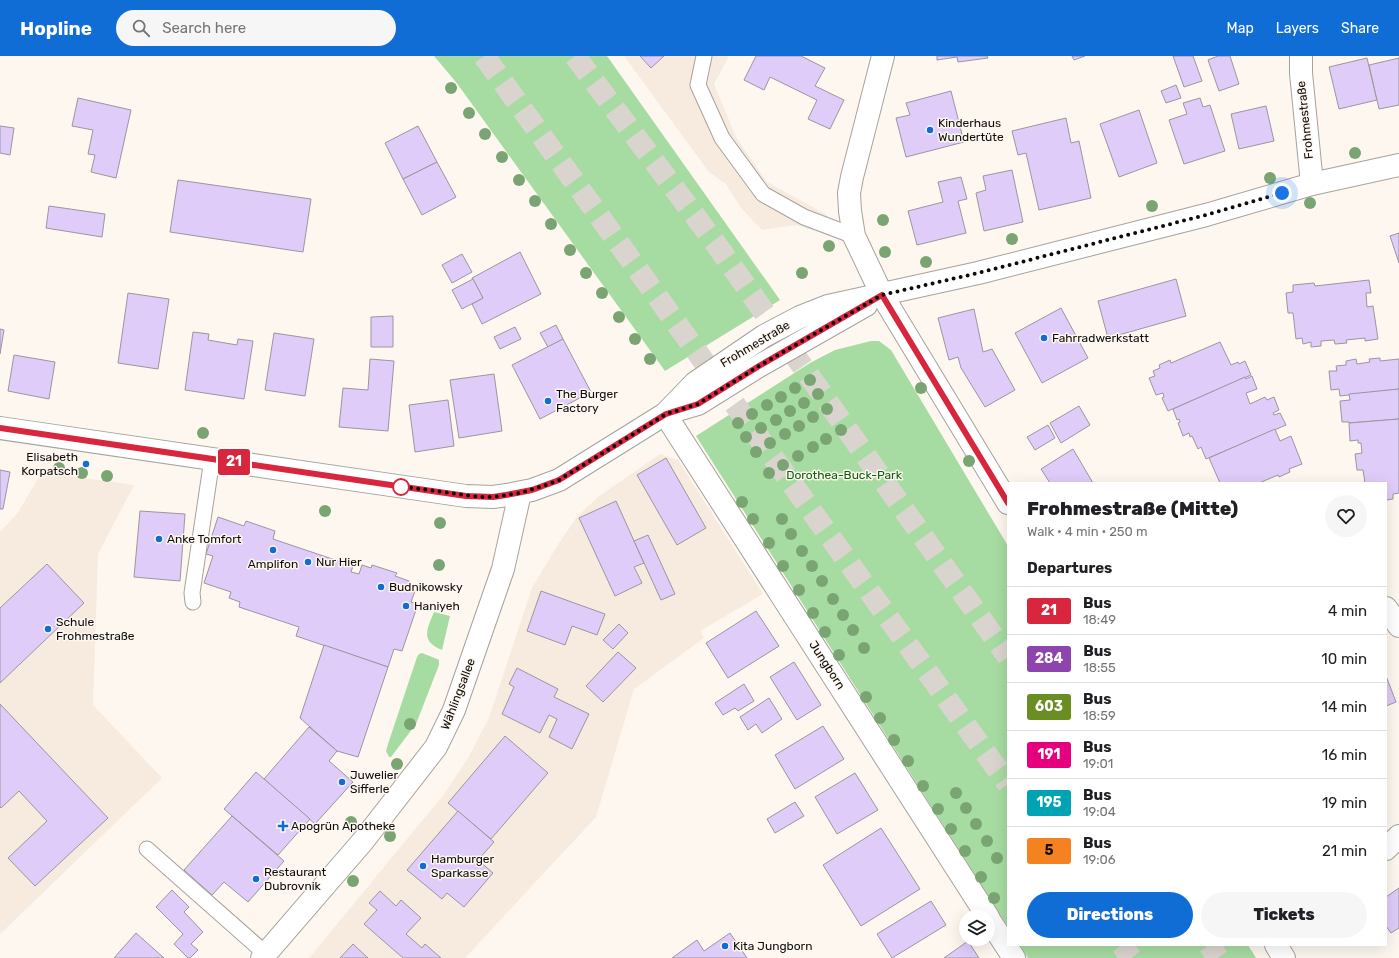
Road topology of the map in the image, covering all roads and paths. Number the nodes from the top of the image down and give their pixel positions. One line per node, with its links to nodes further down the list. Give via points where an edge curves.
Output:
1 (704, 56): 6 (lane, via 698,85 722,138 763,194 804,217)
2 (883, 56): 6 (street, via 851,185 850,211)
3 (1301, 56): 5 (street, Frohmestraße)
4 (1399, 165): 5 (street, Frohmestraße)
5 (1312, 184): 7 (street, Frohmestraße, via 1198,217)
6 (854, 236): 7 (street)
7 (882, 295): 8 (street, Frohmestraße, via 698,404); 12 (street)
8 (666, 414): 11 (street, Frohmestraße, via 559,480); 19 (street, Jungborn)
9 (0, 428): 10 (street, Frohmestraße)
10 (212, 459): 11 (street, Frohmestraße, via 466,496 493,497); 13 (lane, via 192,593)
11 (520, 493): 21 (street, Wählingsallee, via 503,569 454,710 436,747 363,841)
12 (1007, 501)
13 (193, 602)
14 (1387, 609): 15 (street)
15 (1399, 626)
16 (1399, 836): 17 (street)
17 (1387, 848)
18 (147, 849): 21 (lane)
19 (984, 910)
20 (995, 928): 22 (street, Jungborn)
21 (264, 956)
22 (1014, 958)

